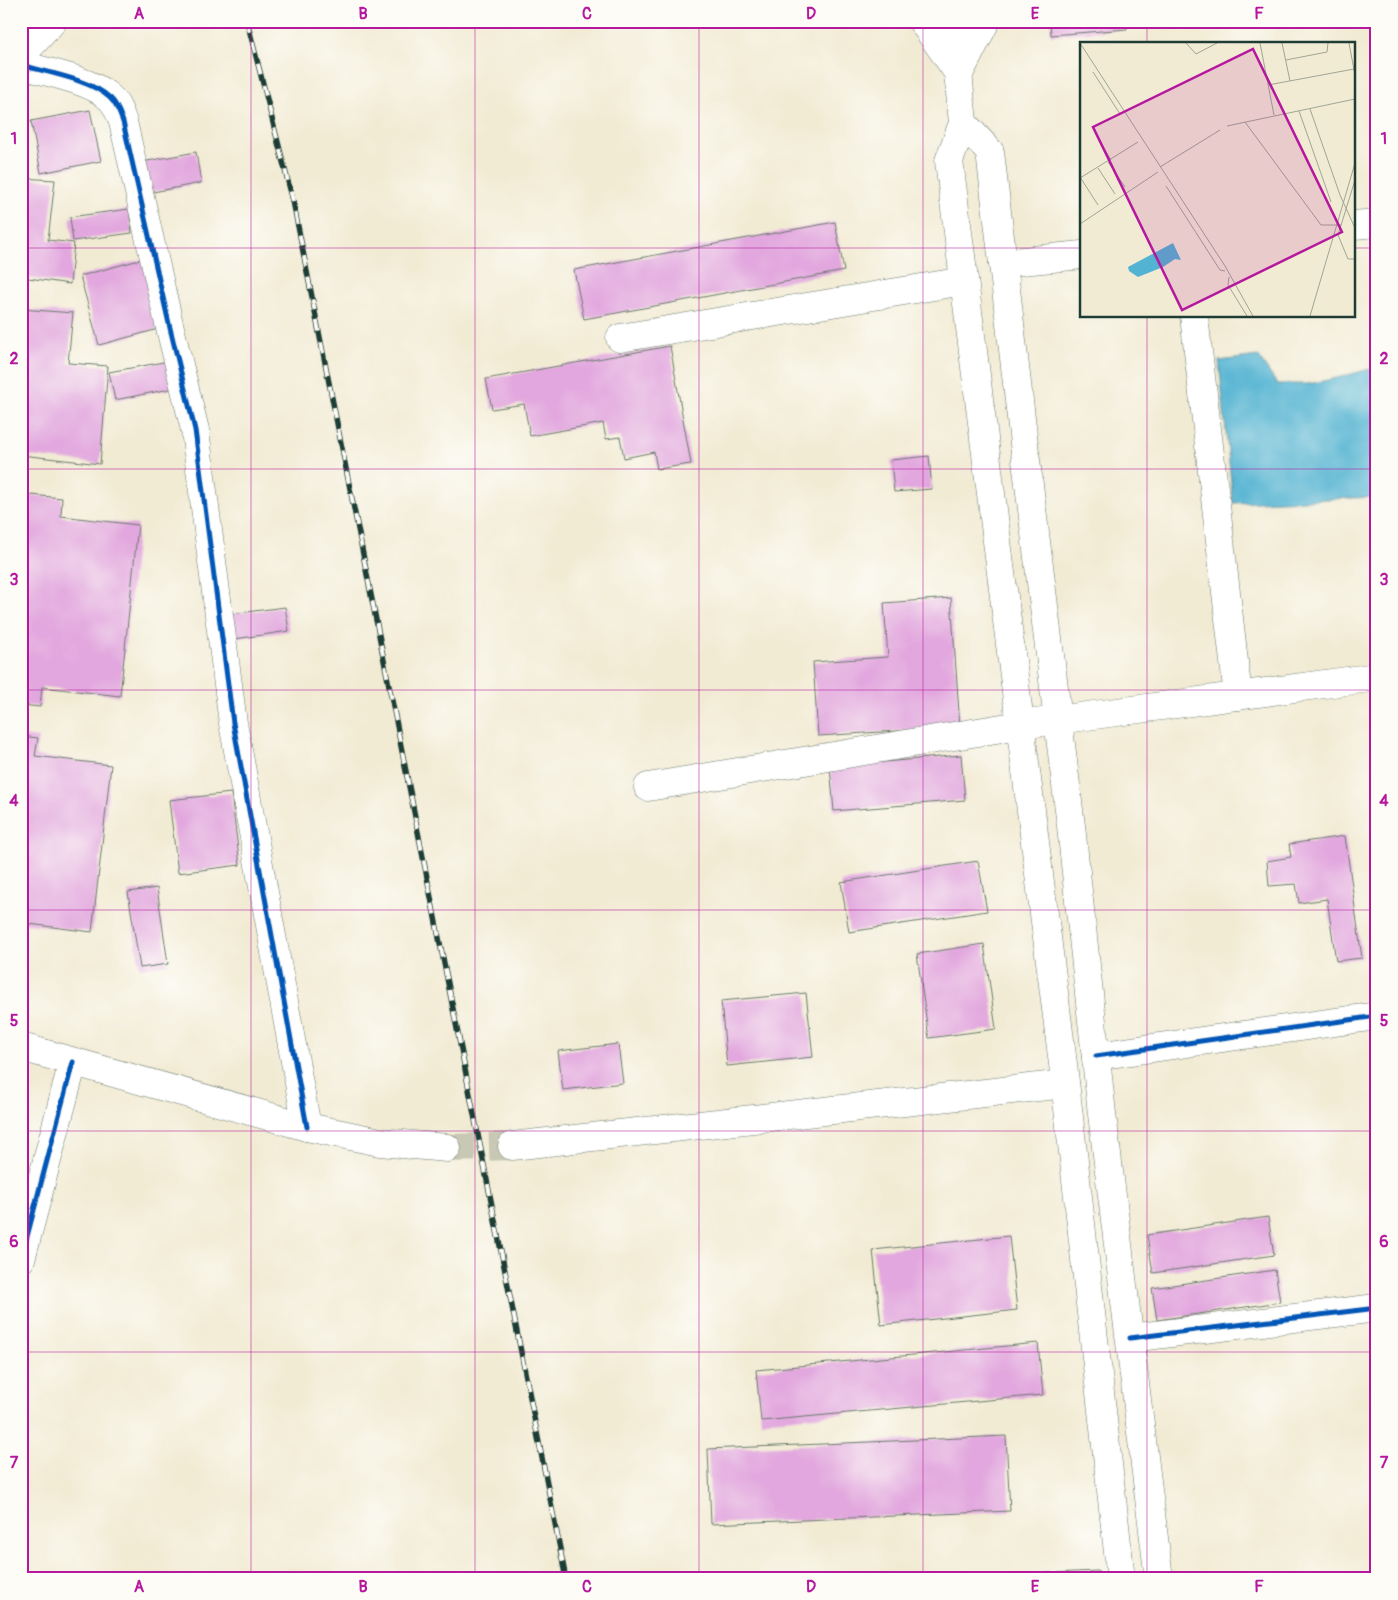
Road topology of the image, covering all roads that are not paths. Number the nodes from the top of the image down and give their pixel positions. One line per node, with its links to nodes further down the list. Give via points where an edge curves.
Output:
1 (53, 21): 5 (main road)
2 (922, 21): 7 (main road)
3 (986, 21): 7 (main road)
4 (953, 24): 7 (main road)
5 (21, 56)
6 (21, 65): 26 (main road, via 95,87 110,98 124,122 196,430 233,723)
7 (959, 74): 8 (main road)
8 (964, 122): 12 (main road, via 990,152); 13 (main road, via 949,161)
9 (1377, 223): 10 (main road)
10 (1356, 225)
11 (1080, 254): 12 (main road)
12 (1003, 263): 18 (main road)
13 (964, 281): 15 (main road); 19 (main road)
14 (1194, 318): 17 (main road)
15 (620, 338)
16 (1377, 677): 17 (main road)
17 (1238, 696): 18 (main road)
18 (1059, 720): 19 (main road); 23 (main road)
19 (1020, 725): 20 (main road); 25 (main road)
20 (648, 787)
21 (1377, 1016): 23 (main road)
22 (21, 1047): 24 (main road)
23 (1096, 1056): 31 (main road)
24 (74, 1062): 26 (main road); 29 (main road)
25 (1065, 1084): 27 (main road); 32 (main road)
26 (306, 1127): 28 (main road, via 380,1142)
27 (512, 1146)
28 (447, 1148)
29 (21, 1259)
30 (1377, 1308): 31 (main road)
31 (1130, 1338): 33 (main road)
32 (1121, 1579)
33 (1159, 1579)

